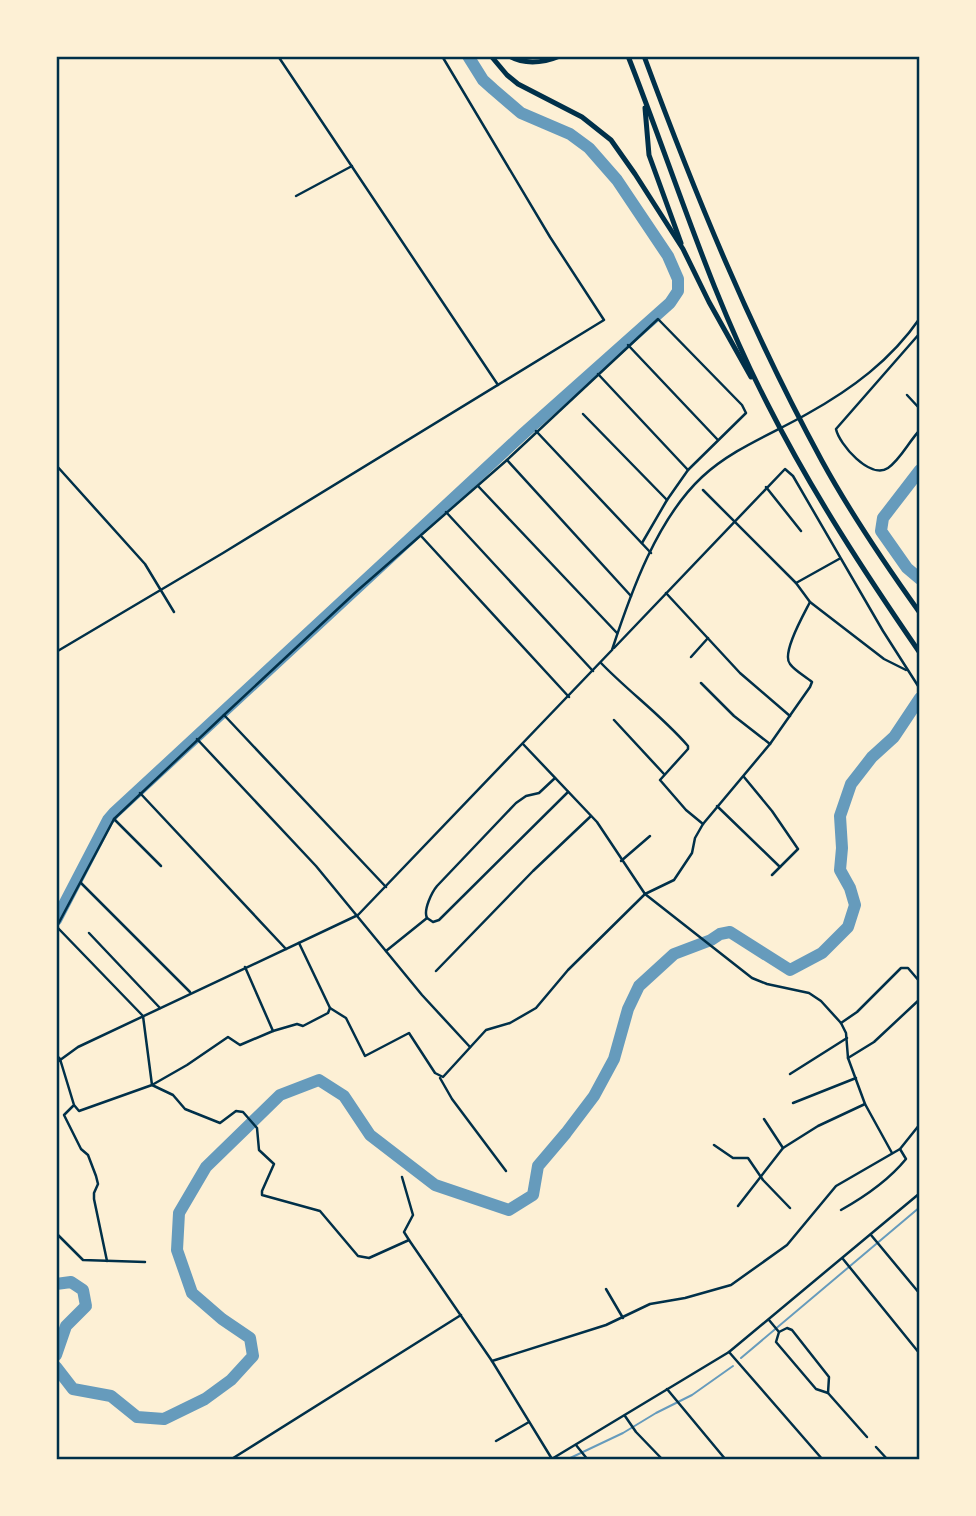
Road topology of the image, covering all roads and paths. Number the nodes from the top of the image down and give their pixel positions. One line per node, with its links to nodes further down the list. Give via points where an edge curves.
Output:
1 (278, 56): 9 (street)
2 (442, 56): 16 (street, via 604,320)
3 (491, 56): 11 (highway, via 518,84 582,117 611,140)
4 (509, 56): 5 (highway, via 538,62)
5 (560, 56)
6 (628, 56): 8 (highway)
7 (644, 56): 44 (highway, via 696,194 757,330 822,461)
8 (645, 101): 11 (highway, via 649,155); 18 (highway, via 684,212)
9 (352, 166): 10 (street); 16 (street)
10 (296, 196)
11 (683, 249): 18 (highway)
12 (920, 318): 36 (street, via 887,359 863,379 731,454 701,478 668,518)
13 (920, 333): 21 (street, via 836,429 858,460 881,470 894,462)
14 (628, 345): 15 (street); 23 (street); 23 (street, via 655,319 660,320 742,405 744,416)
15 (597, 374): 22 (street); 26 (street)
16 (498, 385): 39 (street)
17 (907, 395): 19 (street)
18 (767, 404): 49 (highway, via 863,570)
19 (920, 409)
20 (583, 414): 30 (street)
21 (920, 430)
22 (536, 431): 24 (street); 35 (street)
23 (717, 439): 26 (street)
24 (507, 460): 27 (street); 41 (street)
25 (56, 465): 39 (street, via 145,564)
26 (688, 470): 30 (street)
27 (478, 486): 31 (street); 45 (street)
28 (765, 487): 32 (street); 33 (street); 37 (street, via 782,470 790,471)
29 (703, 490): 32 (street)
30 (667, 500): 35 (street)
31 (446, 512): 34 (street); 53 (street)
32 (734, 520): 38 (street); 40 (street)
33 (801, 531)
34 (422, 536): 56 (street); 57 (street)
35 (642, 543): 36 (street)
36 (651, 552): 41 (street)
37 (840, 558): 38 (street); 52 (street)
38 (796, 583): 42 (street)
39 (160, 589): 43 (street); 48 (street)
40 (666, 593): 46 (street); 47 (street)
41 (631, 596): 45 (street)
42 (810, 603): 52 (street, via 884,659); 58 (street, via 787,657 812,683)
43 (174, 612)
44 (920, 613)
45 (617, 633): 47 (street)
46 (708, 638): 50 (street); 58 (street)
47 (612, 650): 51 (street)
48 (56, 652)
49 (920, 653)
50 (691, 657)
51 (601, 663): 53 (street); 63 (street, via 688,746)
52 (906, 670): 55 (street)
53 (593, 671): 56 (street)
54 (701, 683): 62 (street)
55 (920, 689)
56 (569, 696): 61 (street)
57 (224, 715): 60 (street); 78 (street)
58 (790, 716): 62 (street)
59 (614, 720): 63 (street)
60 (197, 739): 67 (street); 80 (street)
61 (523, 743): 65 (street); 78 (street)
62 (770, 744): 64 (street)
63 (664, 774): 71 (street, via 661,781)
64 (744, 777): 68 (street); 75 (street, via 797,848)
65 (555, 778): 66 (street); 81 (street, via 542,792 516,803 437,886 425,911)
66 (568, 791): 69 (street); 81 (street, via 439,920)
67 (140, 793): 70 (street); 85 (street)
68 (716, 806): 71 (street); 75 (street)
69 (592, 816): 73 (street); 88 (street)
70 (114, 819): 74 (street); 77 (street)
71 (702, 824): 79 (street, via 692,854 674,880)
72 (650, 836): 73 (street)
73 (621, 861): 79 (street)
74 (161, 866)
75 (780, 867): 76 (street)
76 (772, 875)
77 (81, 883): 82 (street); 90 (street)
78 (386, 887): 80 (street)
79 (645, 894): 95 (street, via 758,981 816,998); 98 (street, via 568,970 536,1009 486,1030)
80 (358, 915): 84 (street); 86 (street)
81 (427, 918): 86 (street)
82 (56, 927): 94 (street)
83 (89, 933): 92 (street)
84 (299, 943): 85 (street); 93 (street)
85 (286, 949): 87 (street)
86 (386, 951): 98 (street)
87 (245, 967): 90 (street); 96 (street)
88 (436, 971)
89 (920, 982): 95 (street, via 903,967)
90 (191, 993): 92 (street)
91 (920, 999): 100 (street, via 874,1042)
92 (160, 1008): 94 (street)
93 (330, 1008): 96 (street, via 303,1026); 104 (street, via 346,1018 365,1056 409,1033)
94 (143, 1016): 101 (street); 106 (street)
95 (841, 1023): 97 (street)
96 (273, 1031): 106 (street, via 240,1045 228,1037)
97 (847, 1038): 100 (street); 103 (street)
98 (470, 1047): 104 (street)
99 (56, 1055): 101 (street)
100 (848, 1058): 105 (street)
101 (60, 1059): 102 (street); 109 (street)
102 (56, 1063)
103 (790, 1074)
104 (440, 1078): 116 (street)
105 (856, 1078): 107 (street); 108 (street)
106 (152, 1085): 109 (street, via 85,1111); 125 (street, via 213,1122 224,1121 238,1110 244,1113 256,1126 258,1150 274,1164 263,1196 320,1211 362,1258)
107 (793, 1103)
108 (865, 1104): 113 (street); 115 (street)
109 (74, 1105): 127 (street, via 64,1115 96,1176 95,1204)
110 (764, 1119): 113 (street)
111 (920, 1124): 114 (street)
112 (714, 1145): 117 (street, via 733,1158 747,1157)
113 (783, 1148): 117 (street)
114 (900, 1149): 115 (street); 122 (street, via 906,1158 891,1175)
115 (892, 1153): 132 (street, via 836,1186 787,1245 741,1279 696,1295 652,1303)
116 (506, 1171)
117 (760, 1176): 120 (street); 121 (street)
118 (402, 1177): 125 (street, via 413,1215 404,1232)
119 (920, 1193): 124 (street)
120 (738, 1206)
121 (790, 1208)
122 (841, 1210)
123 (56, 1233): 127 (street, via 83,1260)
124 (871, 1234): 126 (street); 130 (street)
125 (409, 1240): 131 (street)
126 (843, 1259): 133 (street); 136 (street)
127 (107, 1261): 128 (street)
128 (145, 1262)
129 (606, 1289): 132 (street)
130 (920, 1294)
131 (460, 1315): 137 (street); 146 (street)
132 (623, 1318): 137 (street)
133 (769, 1320): 134 (street); 135 (street)
134 (778, 1331): 139 (street, via 776,1342 817,1390); 139 (street, via 792,1330 829,1379)
135 (729, 1352): 138 (street); 151 (street)
136 (920, 1354)
137 (492, 1361): 141 (street)
138 (667, 1390): 140 (street); 150 (street)
139 (828, 1393): 142 (street)
140 (625, 1416): 144 (street); 149 (street)
141 (529, 1422): 143 (street); 147 (street)
142 (867, 1437)
143 (496, 1441)
144 (577, 1447): 147 (street); 148 (street)
145 (876, 1447): 152 (street)
146 (230, 1460)
147 (551, 1460)
148 (588, 1460)
149 (663, 1460)
150 (726, 1460)
151 (823, 1460)
152 (888, 1460)

